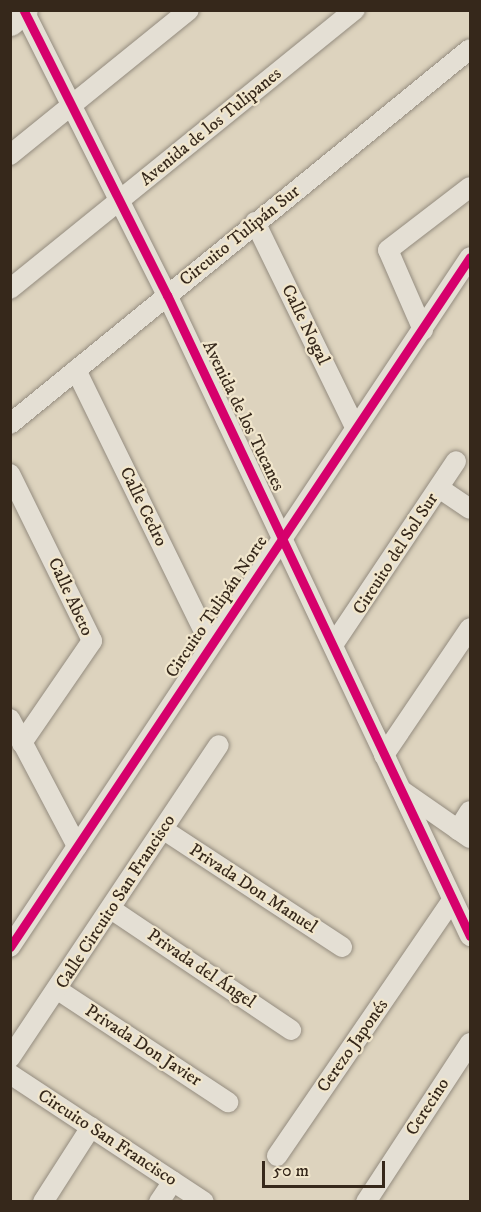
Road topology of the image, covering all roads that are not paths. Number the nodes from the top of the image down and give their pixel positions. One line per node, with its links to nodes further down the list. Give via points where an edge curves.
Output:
1 (189, 10): 6 (street)
2 (355, 10): 9 (street, Avenida de los Tulipanes)
3 (24, 11): 4 (main road); 6 (street, Avenida de los Tucanes)
4 (10, 22)
5 (471, 49): 10 (street, Circuito Tulipán Sur)
6 (74, 104): 7 (street); 9 (street, Avenida de los Tucanes)
7 (10, 155)
8 (471, 187): 14 (street, via 388,250)
9 (120, 201): 12 (street, Avenida de los Tulipanes); 13 (street, Avenida de los Tucanes)
10 (255, 222): 13 (street, Circuito Tulipán Sur); 17 (street, Calle Nogal)
11 (471, 256): 14 (street, Circuito Tulipán Norte)
12 (10, 289)
13 (167, 295): 15 (street, Circuito Tulipán Sur); 22 (street, Avenida de los Tucanes)
14 (423, 330): 17 (street, Circuito Tulipán Norte)
15 (76, 370): 16 (street, Circuito Tulipán Sur); 24 (street, Calle Cedro)
16 (10, 424)
17 (355, 427): 22 (street, Circuito Tulipán Norte)
18 (456, 462): 20 (street, Circuito del Sol Sur)
19 (10, 474): 27 (street, Calle Abeto, via 92,641)
20 (439, 488): 21 (street); 25 (street, Circuito del Sol Sur)
21 (471, 509)
22 (283, 537): 24 (street, Circuito Tulipán Norte); 25 (street, Avenida de los Tucanes)
23 (471, 628): 29 (street)
24 (211, 645): 34 (street, Circuito Tulipán Norte)
25 (333, 645): 29 (street, Avenida de los Tucanes)
26 (10, 719): 27 (street)
27 (22, 743): 34 (street)
28 (219, 744): 32 (street, Calle Circuito San Francisco)
29 (384, 755): 30 (street, Avenida de los Tucanes)
30 (400, 789): 33 (street); 35 (street, Avenida de los Tucanes)
31 (471, 811): 33 (street)
32 (164, 830): 36 (street, Calle Circuito San Francisco); 39 (street, Privada Don Manuel)
33 (464, 834)
34 (77, 846): 38 (street, Circuito Tulipán Norte)
35 (452, 900): 37 (street, Avenida de los Tucanes); 47 (street, Cerezo Japonés)
36 (111, 909): 40 (street, Calle Circuito San Francisco); 41 (street, Privada del Ángel)
37 (471, 936)
38 (11, 946)
39 (342, 947)
40 (58, 990): 43 (street, Calle Circuito San Francisco); 45 (street, Privada Don Javier)
41 (291, 1030)
42 (471, 1043): 52 (street, Cerecino)
43 (10, 1058)
44 (10, 1074): 46 (street, Circuito San Francisco)
45 (228, 1102)
46 (91, 1127): 48 (street, Circuito San Francisco); 49 (street)
47 (277, 1155)
48 (173, 1181): 50 (street); 51 (street, Circuito San Francisco)
49 (43, 1202)
50 (159, 1202)
51 (204, 1202)
52 (366, 1202)

